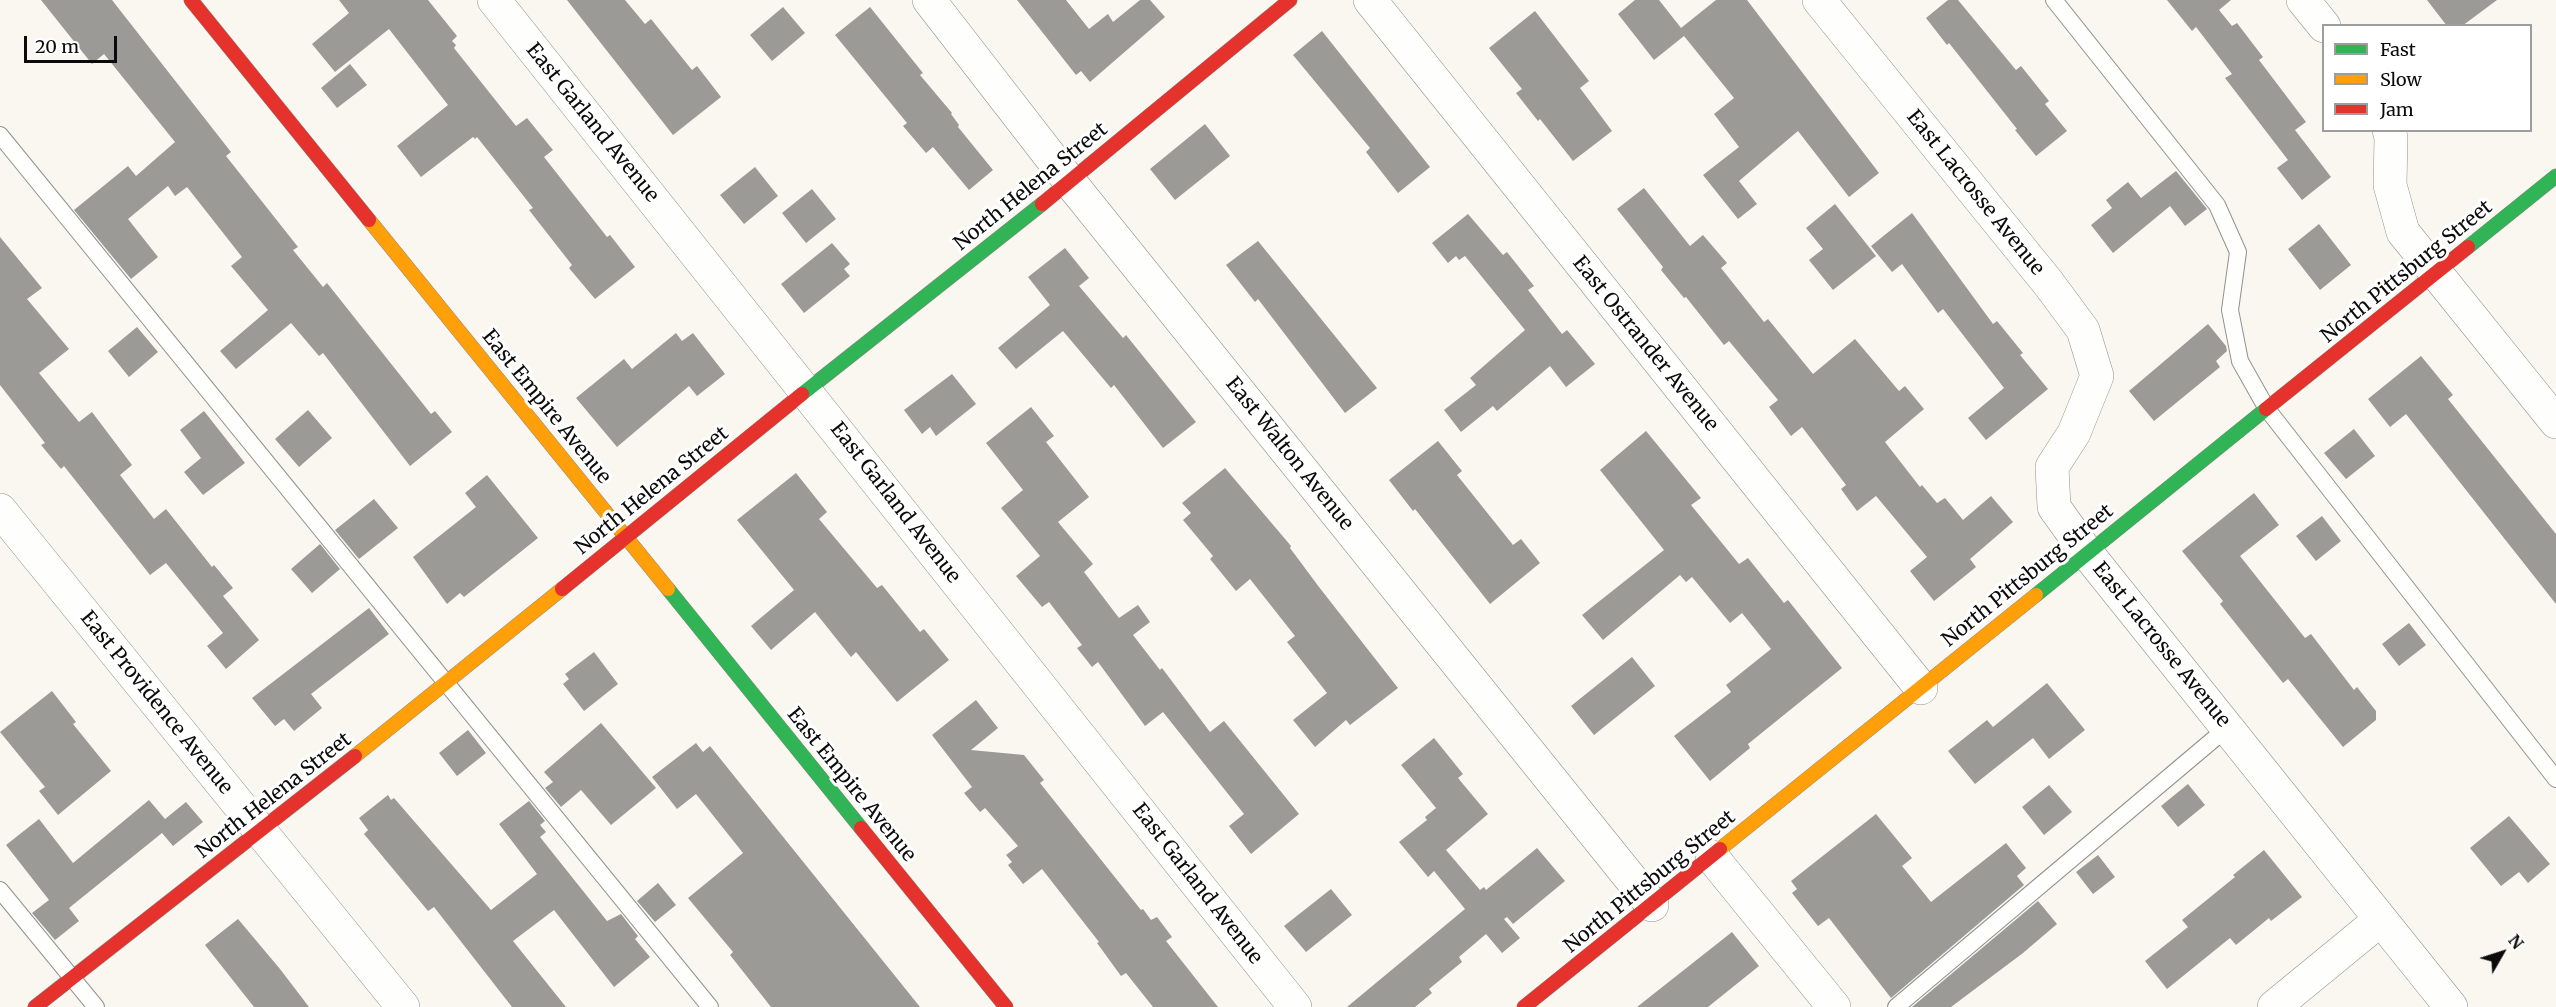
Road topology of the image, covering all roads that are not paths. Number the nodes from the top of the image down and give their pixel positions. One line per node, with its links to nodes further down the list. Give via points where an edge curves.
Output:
1 (191, 0): 19 (street, East Empire Avenue)
2 (494, 0): 15 (street, East Garland Avenue)
3 (929, 0): 13 (street, East Walton Avenue)
4 (1290, 0): 13 (street, North Helena Street)
5 (1370, 0): 22 (street, East Ostrander Avenue)
6 (1819, 0): 20 (street, East Lacrosse Avenue, via 2083,330 2097,376 2074,433 2052,466 2054,507)
7 (2054, 0): 16 (lane, via 2217,205 2238,252 2230,310 2240,362)
8 (2302, 0): 9 (street)
9 (2322, 24)
10 (2389, 132): 14 (street, via 2390,184 2403,232)
11 (0, 135): 21 (lane)
12 (2556, 176): 14 (street, North Pittsburg Street)
13 (1070, 182): 15 (street, North Helena Street); 28 (street, East Walton Avenue)
14 (2437, 274): 16 (street, North Pittsburg Street); 17 (street)
15 (807, 391): 19 (street, North Helena Street); 36 (street, East Garland Avenue)
16 (2267, 409): 20 (street, North Pittsburg Street); 24 (lane)
17 (2556, 422)
18 (0, 510): 25 (street, East Providence Avenue)
19 (626, 537): 21 (street, North Helena Street); 35 (street, East Empire Avenue)
20 (2087, 553): 22 (street, North Pittsburg Street); 23 (street, East Lacrosse Avenue)
21 (447, 682): 25 (street, North Helena Street); 34 (lane)
22 (1921, 688): 26 (street, North Pittsburg Street)
23 (2227, 728): 29 (street, East Lacrosse Avenue); 39 (lane)
24 (2556, 779)
25 (261, 833): 30 (street, North Helena Street); 33 (street, East Providence Avenue)
26 (1712, 857): 28 (street, North Pittsburg Street); 38 (street)
27 (0, 890): 30 (lane)
28 (1652, 905): 37 (street, North Pittsburg Street)
29 (2380, 920): 40 (street); 41 (street, East Lacrosse Avenue)
30 (72, 977): 31 (street, North Helena Street); 32 (lane)
31 (35, 1007)
32 (96, 1007)
33 (403, 1007)
34 (710, 1007)
35 (1006, 1007)
36 (1295, 1007)
37 (1524, 1007)
38 (1834, 1007)
39 (1896, 1007)
40 (2274, 1007)
41 (2451, 1007)

